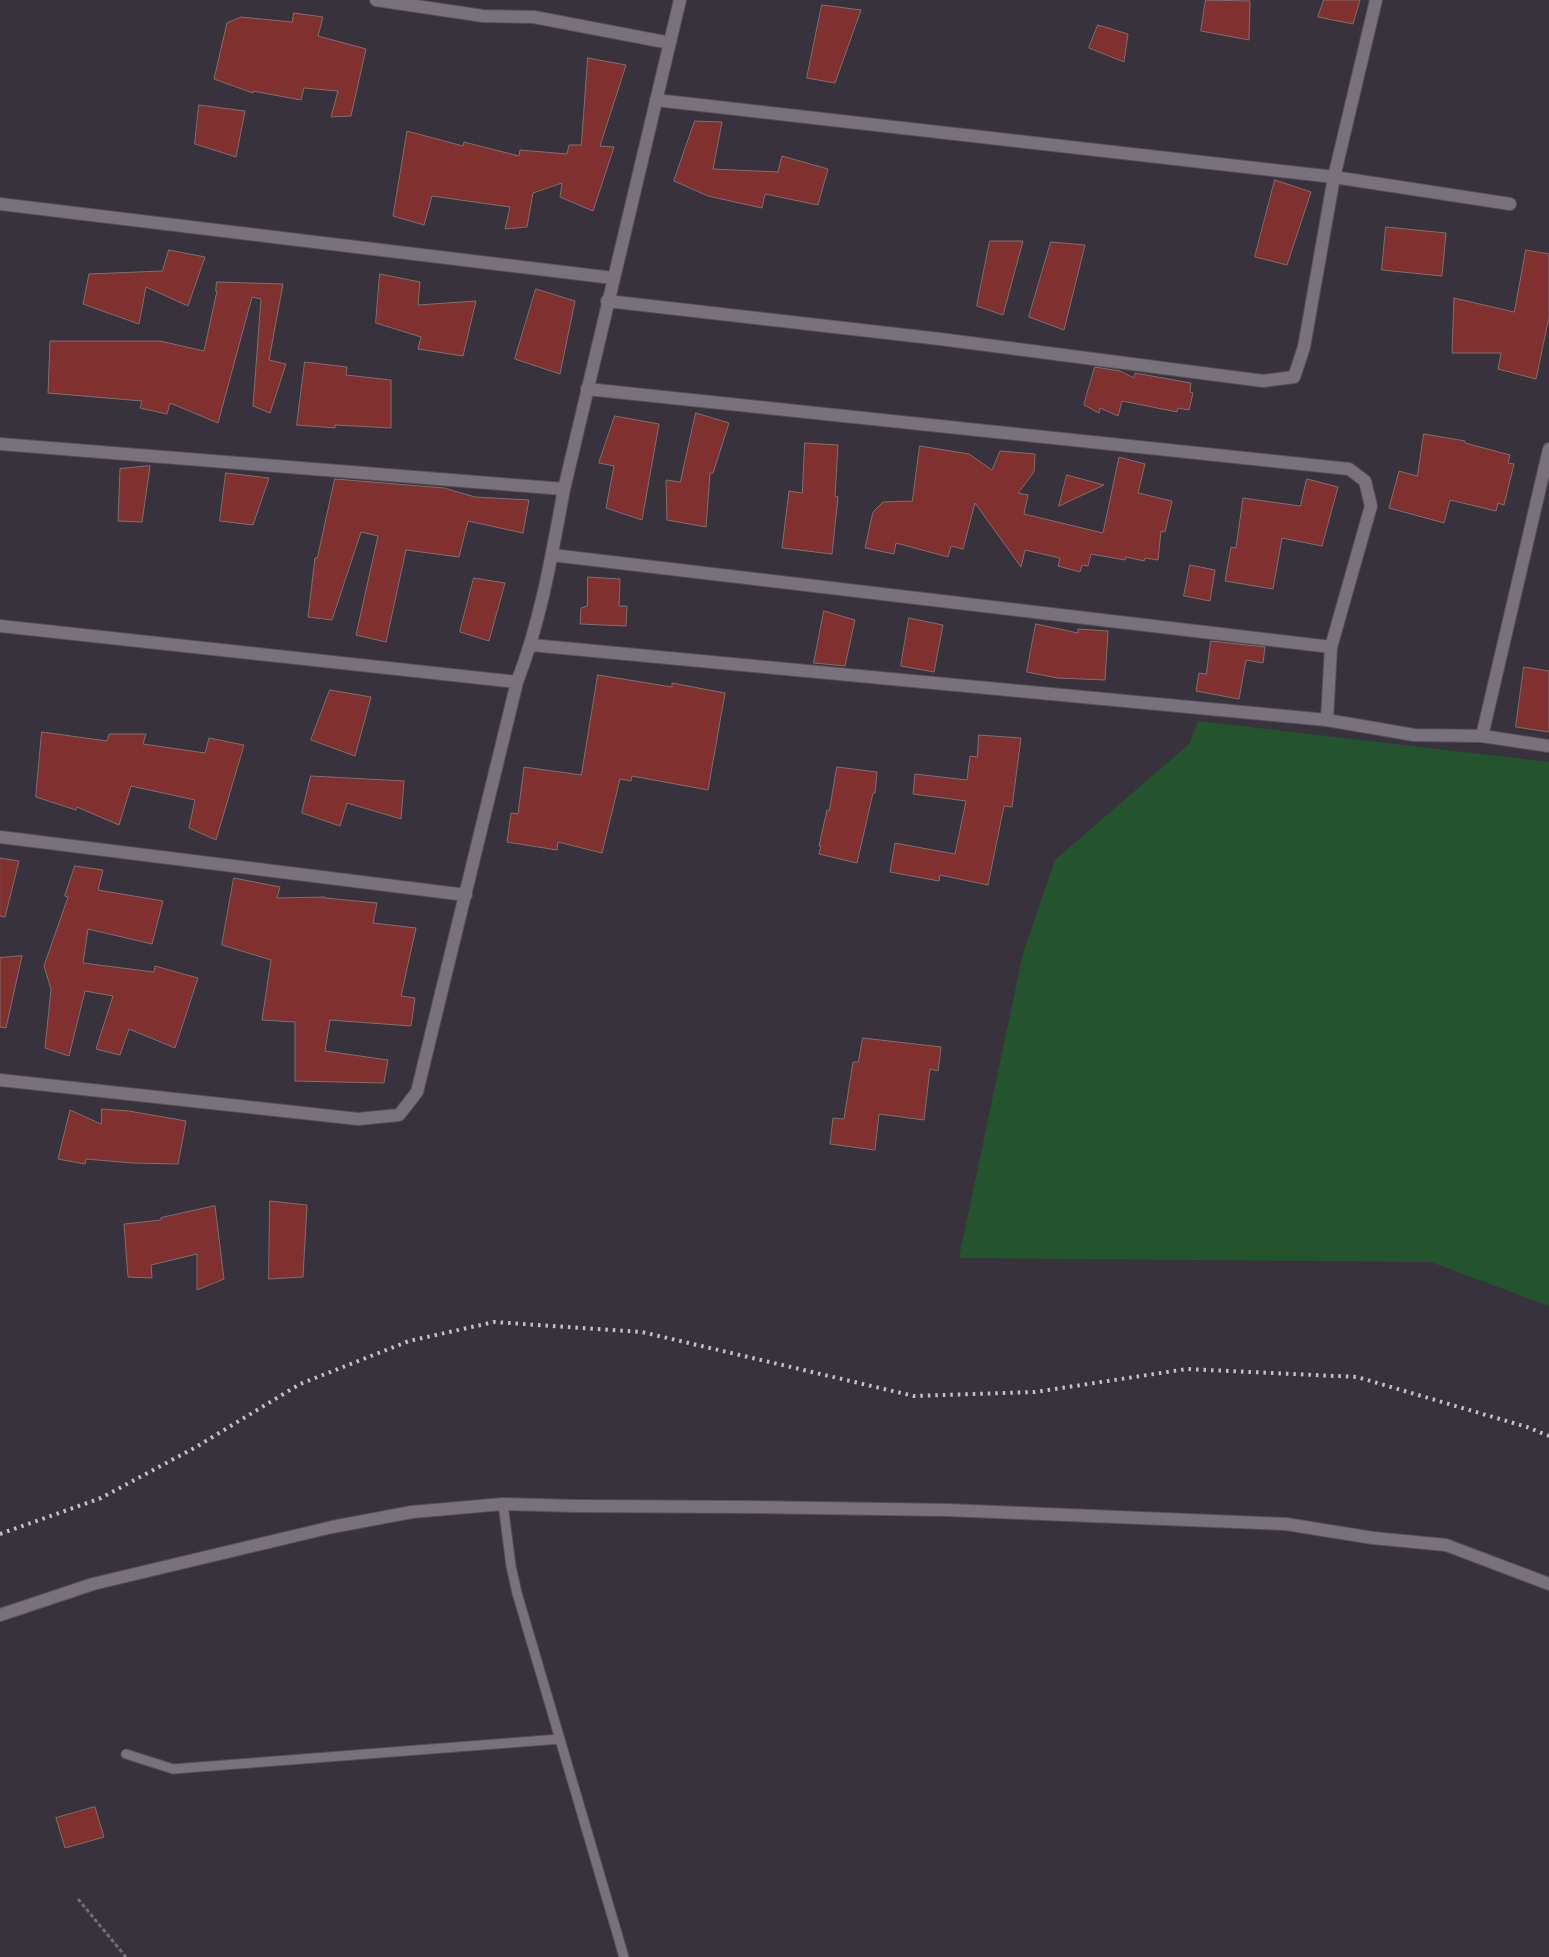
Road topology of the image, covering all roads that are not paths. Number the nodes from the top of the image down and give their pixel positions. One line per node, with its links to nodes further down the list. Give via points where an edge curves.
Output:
1 (376, 0): 4 (street, via 483,16 534,16)
2 (680, 0): 4 (street)
3 (1376, 0): 6 (street)
4 (670, 42): 5 (street)
5 (656, 100): 6 (street); 9 (street)
6 (1334, 177): 8 (street); 10 (street, via 1304,347 1294,377 1263,381 940,339)
7 (0, 204): 9 (street)
8 (1510, 204)
9 (612, 278): 10 (street)
10 (607, 301): 11 (street)
11 (587, 389): 14 (street); 18 (street, via 1349,469 1365,481 1371,506)
12 (0, 444): 14 (street)
13 (1549, 449): 21 (street)
14 (564, 489): 15 (street)
15 (552, 555): 17 (street); 18 (street)
16 (0, 626): 19 (street)
17 (531, 645): 19 (street); 20 (street)
18 (1331, 648): 20 (street)
19 (517, 682): 24 (street)
20 (1328, 720): 21 (street, via 1414,735)
21 (1482, 736): 22 (street)
22 (1549, 746)
23 (0, 837): 24 (street)
24 (466, 895): 25 (street, via 417,1092 398,1115 358,1119)
25 (0, 1080)
26 (503, 1504): 27 (street, via 947,1510 1286,1524 1446,1546); 28 (street, via 412,1512 332,1527 94,1584); 29 (lane, via 517,1593)
27 (1549, 1584)
28 (0, 1615)
29 (560, 1739): 30 (lane, via 173,1769); 31 (lane)
30 (126, 1754)
31 (624, 1957)

